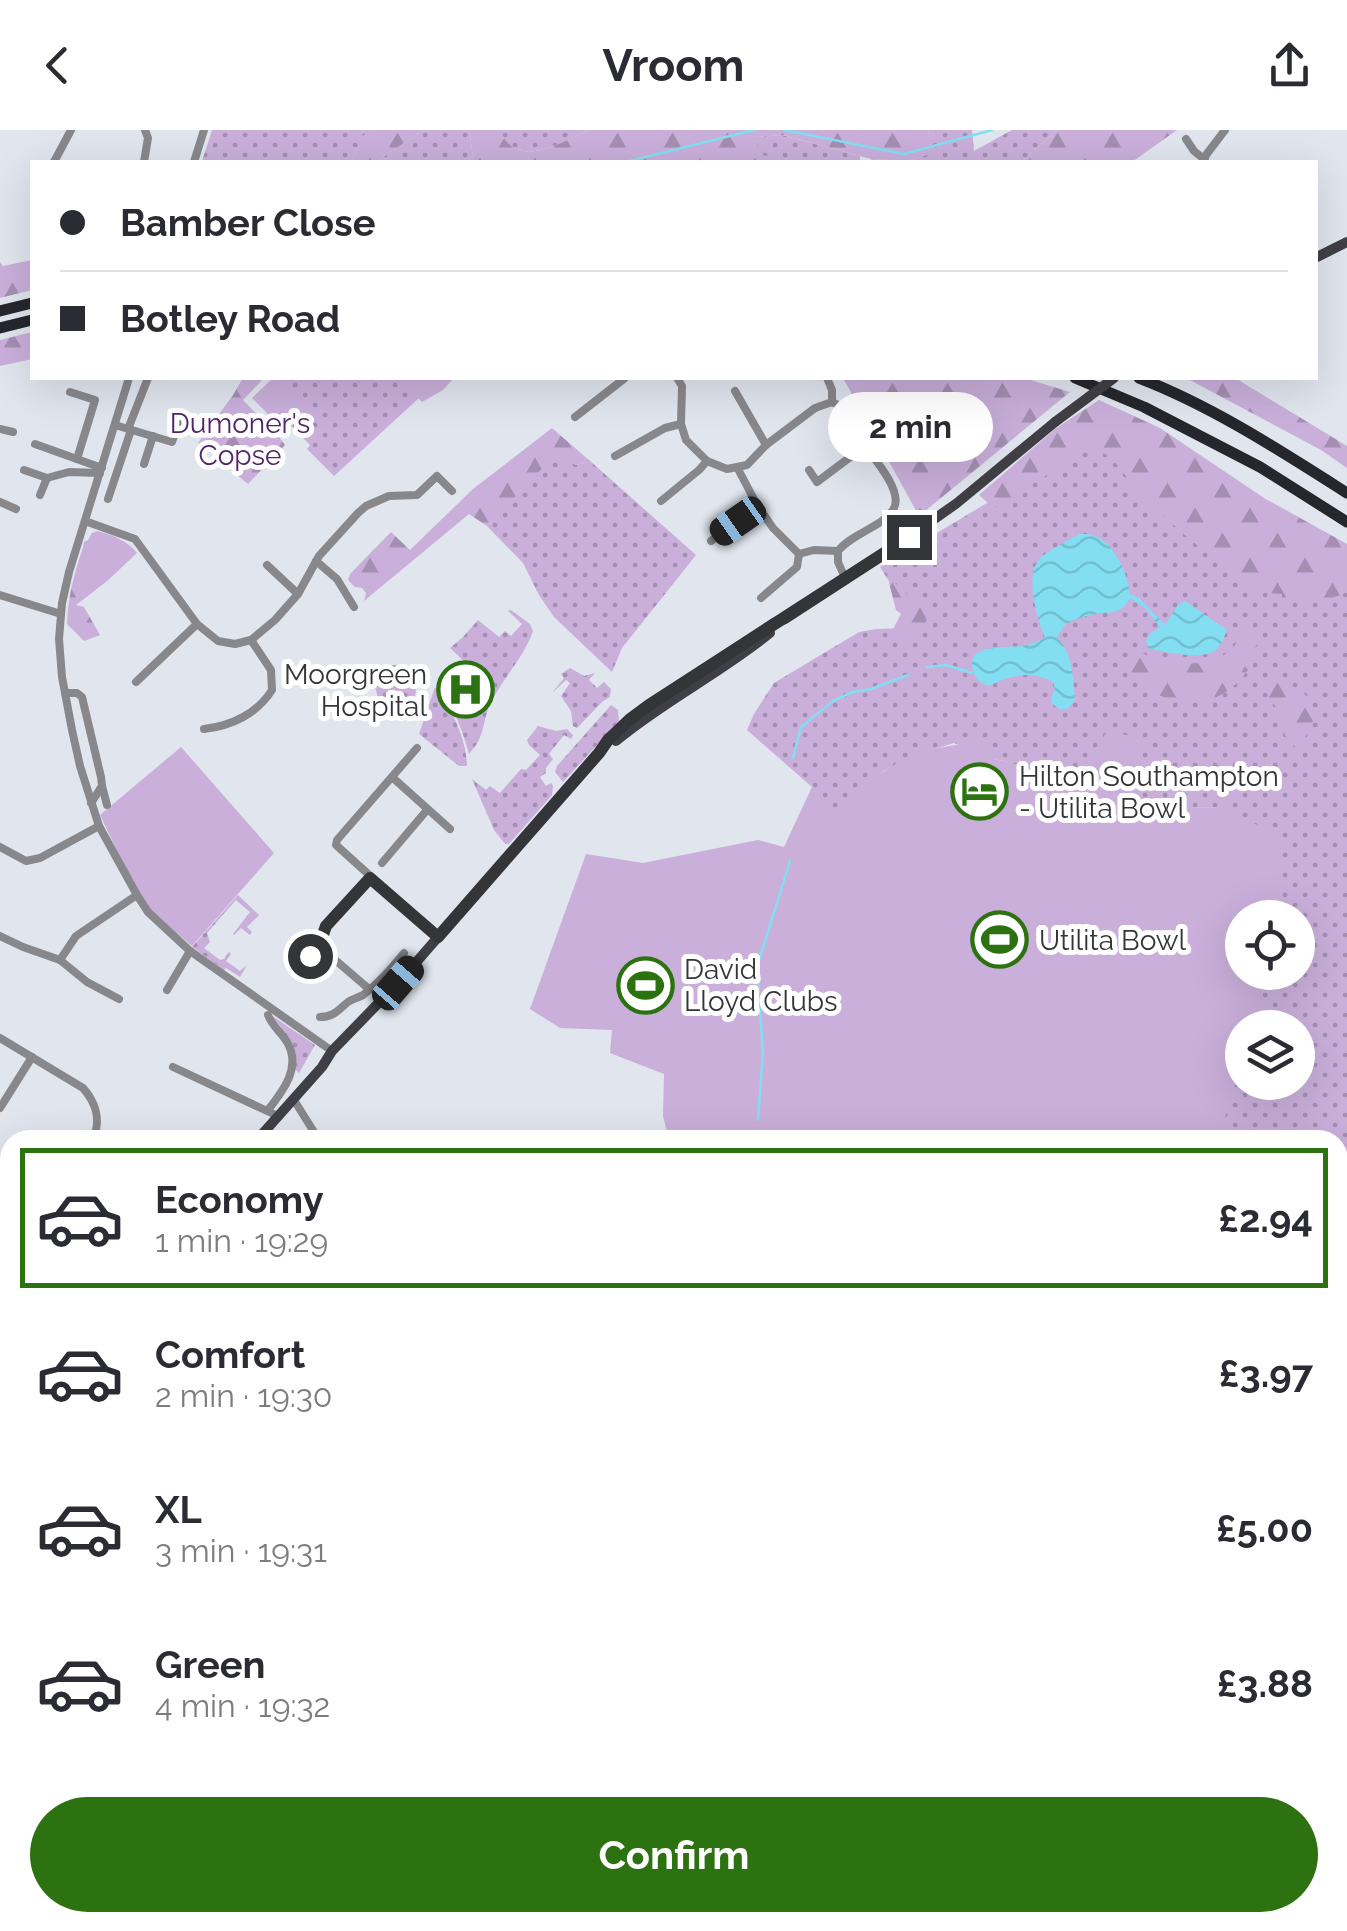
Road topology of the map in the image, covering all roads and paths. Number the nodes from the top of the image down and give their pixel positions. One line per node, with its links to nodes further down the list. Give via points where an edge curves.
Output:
1 (70, 130): 6 (street)
2 (145, 130): 7 (street)
3 (204, 130): 8 (street)
4 (1225, 130): 10 (street)
5 (1186, 139): 9 (street)
6 (55, 160)
7 (144, 160)
8 (195, 160)
9 (1203, 160)
10 (1205, 160)
11 (1347, 242): 12 (main road)
12 (1318, 256)
13 (30, 304): 14 (highway)
14 (0, 311)
15 (30, 320): 16 (highway)
16 (0, 328)
17 (129, 380): 31 (street)
18 (147, 380): 33 (street)
19 (622, 380): 28 (street)
20 (678, 380): 30 (street)
21 (828, 380): 27 (street)
22 (1080, 380): 59 (highway, via 1260,467)
23 (1111, 380): 65 (main road, bridge, via 957,503)
24 (1144, 380): 50 (highway)
25 (734, 391): 37 (street)
26 (70, 392): 40 (street, via 95,400)
27 (832, 402): 37 (street); 38 (street)
28 (575, 417)
29 (198, 420): 35 (street, via 181,414 172,442)
30 (681, 424): 39 (street); 41 (street, via 686,440)
31 (115, 425): 33 (street); 45 (street)
32 (0, 429): 34 (street)
33 (129, 429): 35 (street); 53 (street)
34 (13, 432)
35 (152, 436): 42 (street)
36 (35, 444): 40 (street)
37 (766, 444): 43 (street)
38 (865, 446): 48 (street); 61 (street, via 890,481 896,505)
39 (616, 456)
40 (77, 460): 45 (street)
41 (707, 461): 43 (street); 54 (street)
42 (144, 464)
43 (738, 469): 56 (street)
44 (24, 470): 47 (street)
45 (101, 470): 47 (street); 58 (street)
46 (809, 470): 48 (street)
47 (47, 478): 52 (street)
48 (817, 482): 51 (street)
49 (452, 490): 63 (street, via 437,476 417,495 377,500 348,522)
50 (1347, 492)
51 (824, 495)
52 (40, 496)
53 (108, 500)
54 (661, 501)
55 (0, 502): 57 (street)
56 (757, 505): 60 (street); 62 (street)
57 (16, 509)
58 (85, 521): 70 (street); 71 (street, via 135,539)
59 (1347, 522)
60 (711, 541)
61 (838, 551): 62 (street); 65 (street)
62 (799, 554): 68 (street, via 779,588)
63 (316, 562): 66 (street); 69 (street, via 337,578)
64 (267, 565): 66 (street)
65 (846, 580): 91 (main road, via 599,753)
66 (298, 594): 72 (street)
67 (0, 595): 70 (street)
68 (761, 598)
69 (354, 606)
70 (61, 614): 76 (street)
71 (197, 624): 72 (street, via 222,642); 74 (street)
72 (251, 640): 77 (street, via 271,670 272,690 251,713)
73 (134, 664): 74 (street)
74 (144, 675): 75 (street)
75 (136, 682)
76 (65, 693): 80 (street, via 82,698); 81 (street)
77 (204, 729)
78 (417, 748): 79 (street)
79 (392, 777): 83 (street); 88 (street, via 337,840)
80 (102, 786): 81 (street); 82 (street)
81 (92, 803): 84 (street)
82 (107, 804)
83 (428, 810): 85 (street); 87 (street)
84 (100, 826): 86 (street, via 26,861); 89 (street)
85 (450, 830)
86 (0, 847)
87 (382, 863)
88 (370, 878): 91 (street); 92 (street, via 326,926)
89 (137, 895): 93 (street); 95 (street, via 76,936)
90 (0, 936): 95 (street)
91 (438, 937): 103 (main road)
92 (319, 946): 96 (street); 97 (street)
93 (190, 951): 98 (street); 103 (street)
94 (404, 953): 97 (street)
95 (60, 960): 99 (street)
96 (298, 970)
97 (369, 989): 101 (street)
98 (167, 990)
99 (119, 999)
100 (268, 1015): 108 (street, via 292,1058)
101 (320, 1017)
102 (0, 1038): 104 (street)
103 (332, 1050): 106 (main road)
104 (32, 1057): 107 (street); 109 (street, via 88,1093)
105 (173, 1067): 108 (street)
106 (294, 1100): 108 (main road); 111 (street)
107 (0, 1108)
108 (273, 1113): 110 (main road)
109 (97, 1130)
110 (263, 1130)
111 (313, 1130)

